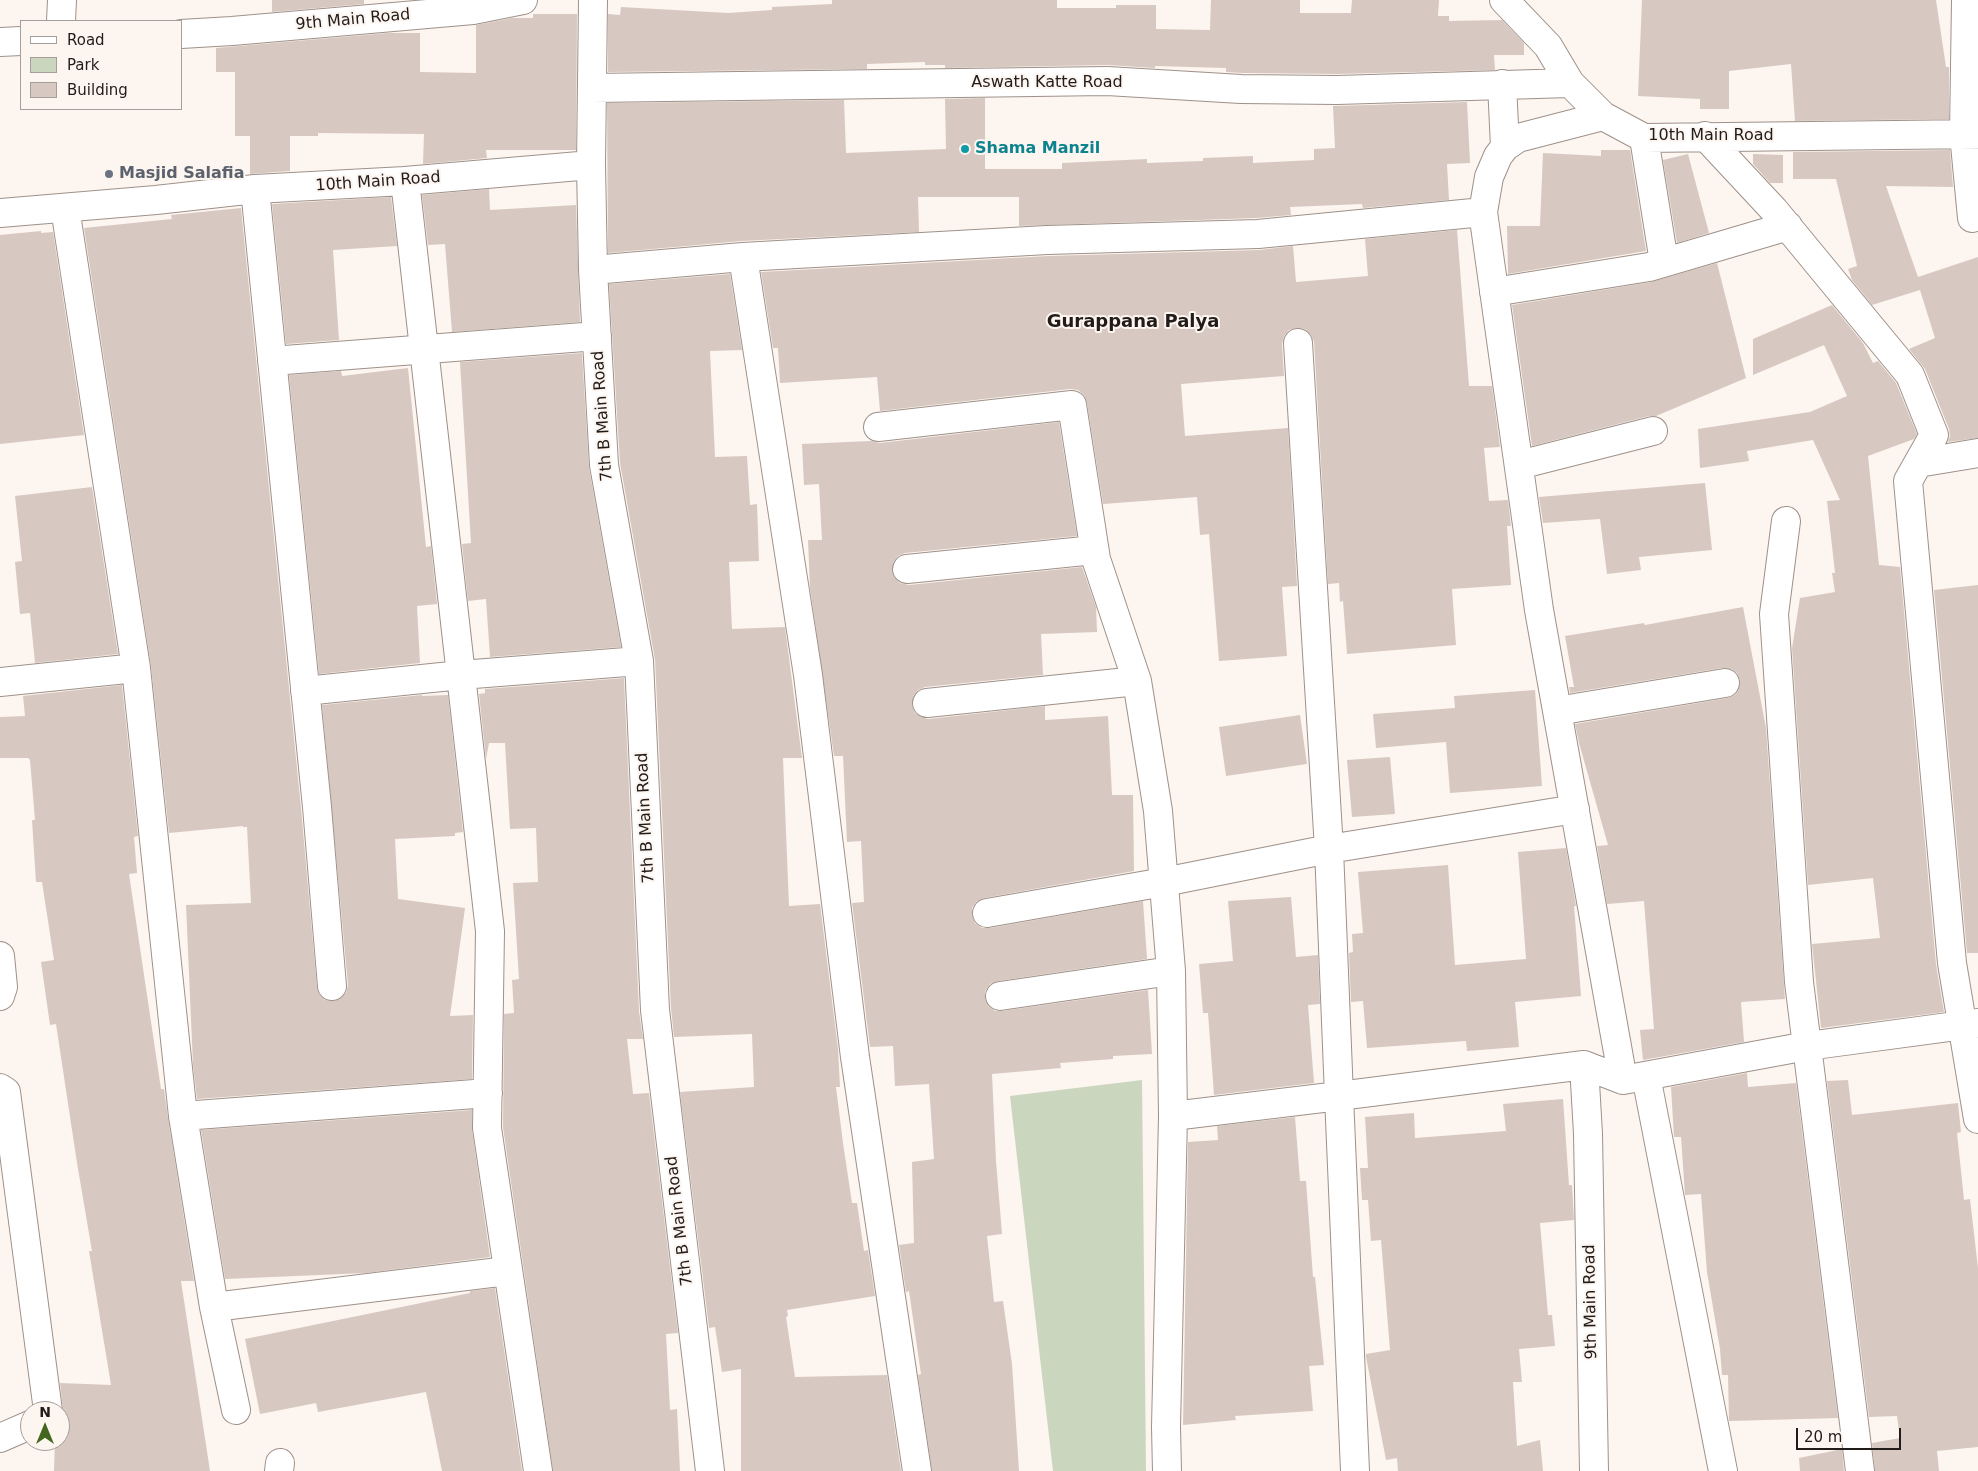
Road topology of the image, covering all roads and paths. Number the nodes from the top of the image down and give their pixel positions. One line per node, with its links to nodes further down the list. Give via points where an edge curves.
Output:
1 (62, 0): 6 (street)
2 (524, 0): 7 (street, 9th Main Road, via 473,10)
3 (593, 0): 12 (street)
4 (1504, 0): 10 (street, 10th Main Road, via 1548,46)
5 (1966, 0): 14 (street)
6 (61, 20)
7 (182, 34)
8 (20, 41): 9 (street)
9 (0, 42)
10 (1570, 82): 11 (street, Aswath Katte Road); 13 (street, 10th Main Road)
11 (1502, 84): 12 (street, Aswath Katte Road, via 1337,90 1241,90 1107,81); 17 (street)
12 (592, 88): 18 (street)
13 (1604, 116): 16 (street, 10th Main Road); 17 (street, via 1518,138)
14 (1971, 134): 15 (street, 10th Main Road); 24 (street)
15 (1705, 136): 16 (street, 10th Main Road); 25 (street)
16 (1644, 138): 27 (street)
17 (1504, 147): 22 (street, via 1489,177)
18 (591, 165): 19 (street, 10th Main Road); 28 (street, 7th B Main Road)
19 (405, 181): 20 (street, 10th Main Road); 32 (street)
20 (255, 189): 21 (street, 10th Main Road); 33 (street)
21 (65, 208): 23 (street, 10th Main Road); 43 (street)
22 (1483, 212): 26 (street, via 1258,234 1047,240); 29 (street)
23 (0, 213)
24 (1972, 218)
25 (1788, 226): 27 (street); 37 (street, via 1910,375 1934,435)
26 (743, 257): 28 (street); 78 (street, via 808,675 856,1057)
27 (1664, 262): 29 (street)
28 (593, 270): 30 (street, 7th B Main Road)
29 (1494, 292): 38 (street)
30 (597, 336): 32 (street); 42 (street, 7th B Main Road, via 604,465)
31 (1298, 343): 52 (street)
32 (424, 350): 33 (street); 44 (street)
33 (272, 361): 48 (street)
34 (878, 427): 40 (street, via 1072,405)
35 (1653, 431): 38 (street)
36 (1978, 453): 37 (street)
37 (1918, 463): 60 (street, via 1908,481 1952,963)
38 (1519, 465): 50 (street)
39 (1786, 521): 61 (street, via 1774,614 1799,982)
40 (1094, 550): 41 (street); 45 (street)
41 (907, 569)
42 (640, 661): 44 (street); 77 (street, 7th B Main Road, via 655,1010)
43 (136, 668): 46 (street); 67 (street)
44 (461, 675): 48 (street); 65 (street, via 490,931)
45 (1137, 681): 49 (street); 53 (street, via 1158,811)
46 (0, 682)
47 (1724, 683): 50 (street)
48 (305, 691): 57 (street)
49 (926, 703)
50 (1557, 711): 51 (street)
51 (1575, 809): 52 (street); 63 (street)
52 (1329, 849): 53 (street); 66 (street)
53 (1164, 882): 54 (street); 56 (street)
54 (987, 913)
55 (0, 956): 58 (street, via 4,987)
56 (1172, 971): 59 (street); 68 (street)
57 (332, 986)
58 (0, 996)
59 (1000, 996)
60 (1970, 1023): 61 (street); 69 (street)
61 (1807, 1046): 63 (street); 83 (street)
62 (1584, 1065): 63 (street); 66 (street); 81 (street, 9th Main Road)
63 (1634, 1078): 82 (street)
64 (0, 1088): 72 (street, via 6,1092)
65 (488, 1093): 67 (street); 70 (street, via 487,1128)
66 (1339, 1096): 68 (street); 80 (street)
67 (183, 1116): 71 (street)
68 (1173, 1116): 79 (street)
69 (1978, 1119)
70 (507, 1271): 71 (street); 76 (street)
71 (214, 1307): 73 (street)
72 (47, 1401)
73 (236, 1410)
74 (20, 1429): 75 (street)
75 (0, 1438)
76 (538, 1471)
77 (710, 1471)
78 (917, 1471)
79 (1167, 1471)
80 (1356, 1471)
81 (1594, 1471)
82 (1724, 1471)
83 (1860, 1471)

